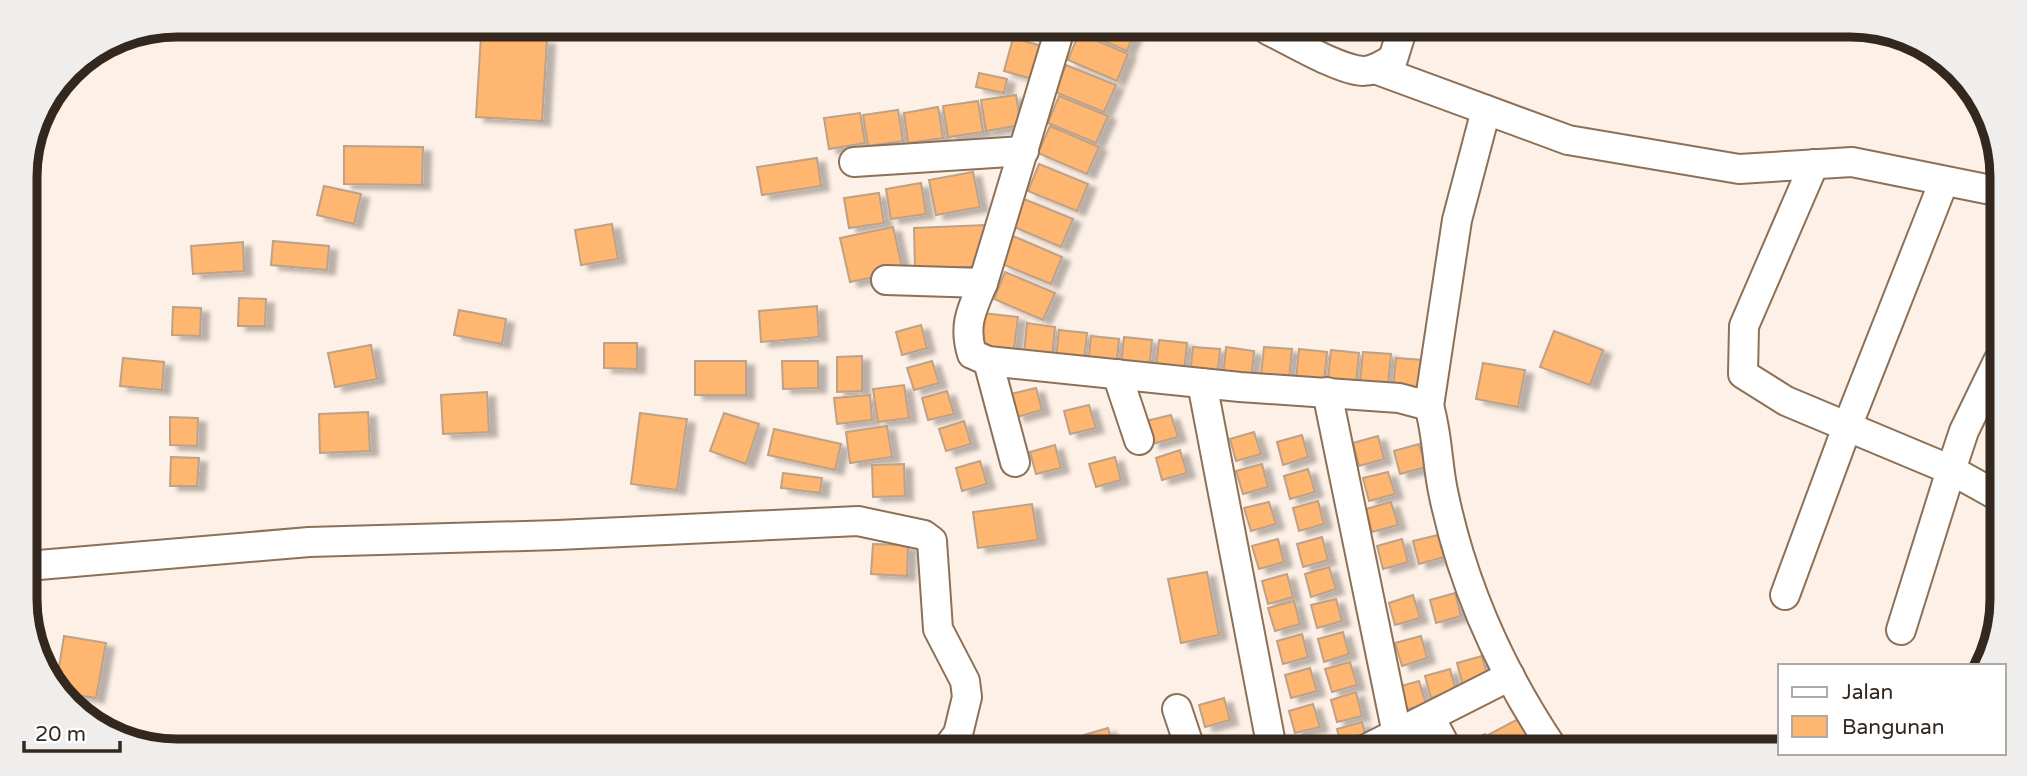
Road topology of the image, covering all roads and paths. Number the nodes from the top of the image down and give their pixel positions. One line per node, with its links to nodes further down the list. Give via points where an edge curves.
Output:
1 (1058, 37): 6 (street)
2 (1283, 37): 4 (street, via 1345,66)
3 (1400, 37): 4 (street, via 1393,59)
4 (1376, 69): 5 (street)
5 (1486, 110): 8 (street, via 1569,140 1739,169); 18 (street, via 1457,220)
6 (1024, 151): 7 (street); 12 (street)
7 (854, 162)
8 (1814, 164): 9 (street, via 1852,162); 19 (street, via 1744,326 1743,374 1786,401)
9 (1944, 181): 10 (street); 19 (street)
10 (1990, 190)
11 (886, 280): 12 (street)
12 (983, 282): 13 (street, via 968,319 968,340 972,354)
13 (988, 360): 14 (street); 21 (street)
14 (1117, 374): 16 (street); 20 (street)
15 (1990, 377): 22 (street)
16 (1202, 383): 17 (street); 33 (street)
17 (1327, 392): 18 (street, via 1399,398); 30 (street)
18 (1429, 406): 27 (street, via 1443,494 1464,570 1482,621)
19 (1847, 427): 22 (street); 25 (street)
20 (1139, 440)
21 (1015, 462)
22 (1951, 470): 23 (street); 26 (street)
23 (1990, 492)
24 (37, 565): 31 (street, via 309,542 866,522 932,541 938,629 965,681 967,697)
25 (1786, 595)
26 (1901, 630)
27 (1510, 676): 29 (street); 36 (street)
28 (1177, 709): 32 (street)
29 (1430, 717): 30 (street); 35 (street)
30 (1397, 734): 34 (street)
31 (954, 739)
32 (1187, 739)
33 (1270, 739)
34 (1387, 739)
35 (1442, 739)
36 (1547, 739)

